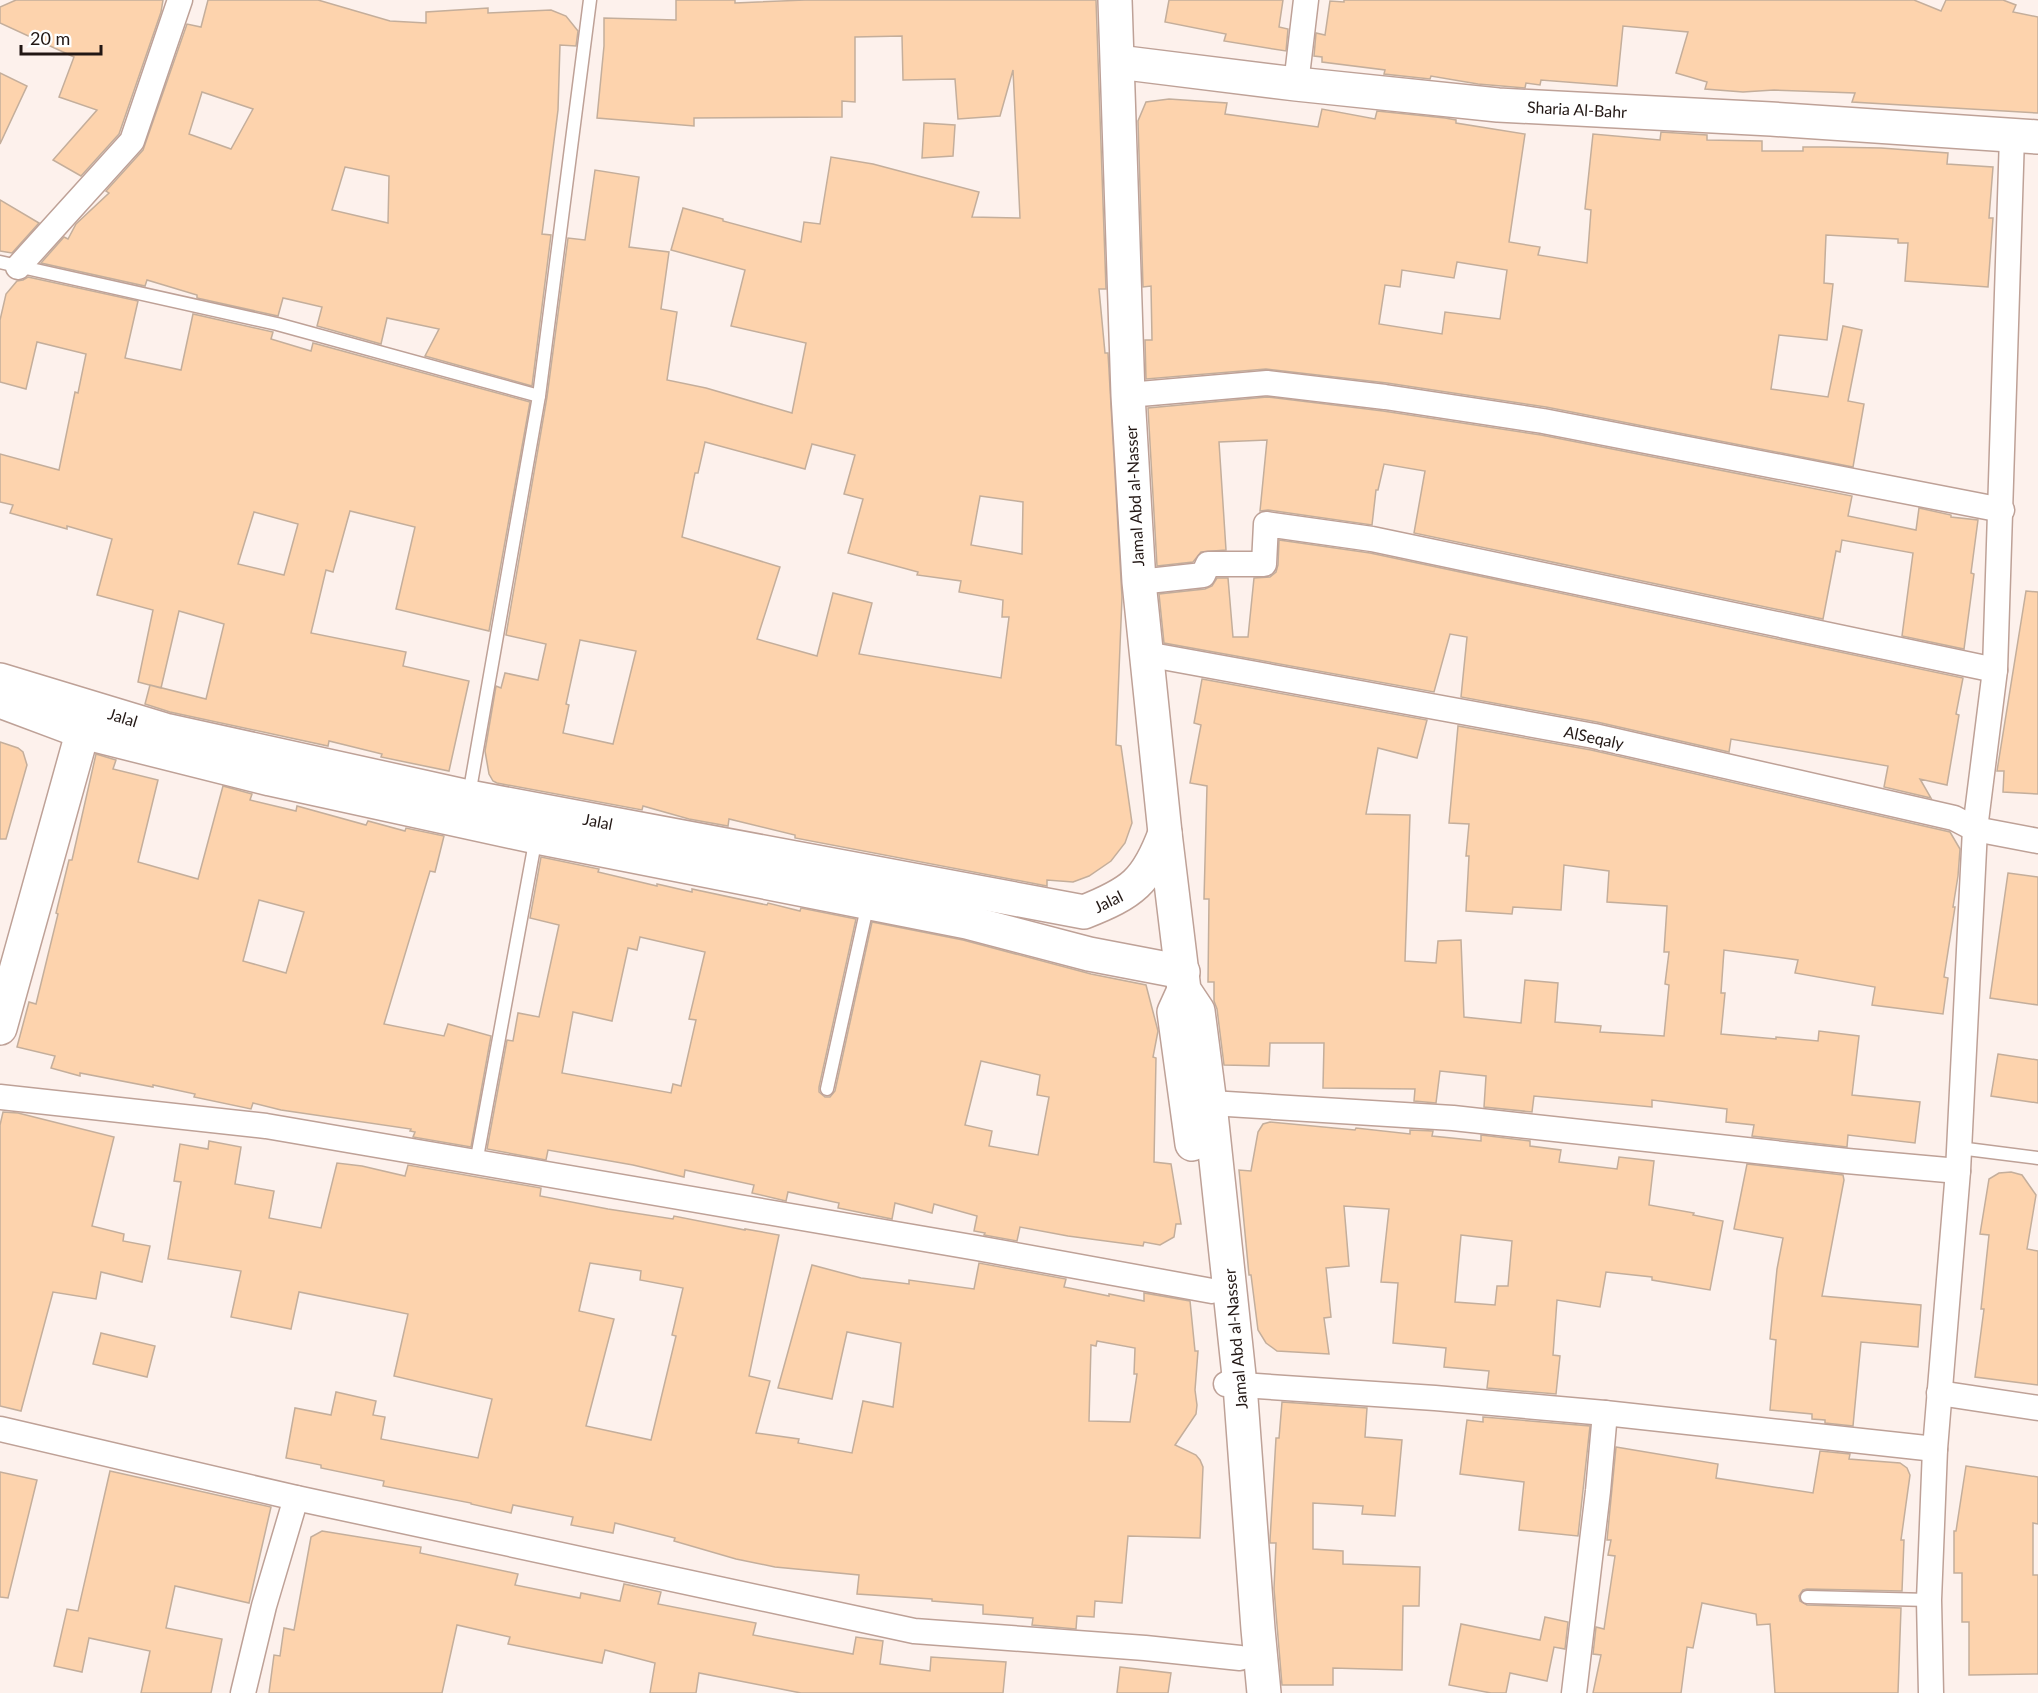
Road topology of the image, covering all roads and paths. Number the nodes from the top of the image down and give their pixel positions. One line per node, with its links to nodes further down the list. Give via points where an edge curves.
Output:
1 (180, 0): 8 (street, via 132,141)
2 (590, 0): 10 (lane)
3 (1115, 0): 5 (main road, Jamal Abd al-Nasser)
4 (1306, 0): 6 (street)
5 (1118, 62): 6 (main road, Sharia Al-Bahr); 9 (main road, Jamal Abd al-Nasser)
6 (1296, 84): 7 (main road, Sharia Al-Bahr, via 1498,105)
7 (2025, 137): 11 (street)
8 (9, 264): 10 (lane, via 277,324)
9 (1128, 395): 11 (street, via 1267,383 1385,397 1543,421); 12 (main road, Jamal Abd al-Nasser)
10 (539, 396): 18 (lane)
11 (2002, 510): 14 (street)
12 (1139, 582): 13 (main road, Jamal Abd al-Nasser); 14 (street, via 1203,575 1208,564 1264,564 1266,524 1372,539)
13 (1146, 654): 19 (street, AlSeqaly, via 1594,736 1954,818); 20 (main road, Jamal Abd al-Nasser)
14 (1995, 670): 19 (street)
15 (0, 680): 17 (main road, Jalal)
16 (0, 701): 17 (main road, Jalal)
17 (75, 716): 18 (main road, Jalal, via 270,779); 24 (main road, via 40,813); 26 (main road)
18 (466, 808): 20 (main road, Jalal, via 1084,912 1133,888 1150,868); 21 (main road, Jalal)
19 (1975, 829): 22 (street, AlSeqaly); 31 (street)
20 (1165, 833): 25 (main road, Jamal Abd al-Nasser)
21 (536, 837): 23 (main road, Jalal); 32 (lane)
22 (2038, 841)
23 (869, 902): 25 (main road, Jalal, via 968,922); 27 (lane)
24 (0, 956)
25 (1184, 981): 29 (main road, Jamal Abd al-Nasser, via 1174,1012)
26 (0, 1028)
27 (827, 1089)
28 (0, 1097): 32 (street, via 266,1126)
29 (1198, 1103): 31 (street, via 1453,1118 1846,1161); 33 (main road, Jamal Abd al-Nasser); 34 (main road, Jamal Abd al-Nasser)
30 (2038, 1158): 31 (lane)
31 (1958, 1160): 35 (street)
32 (476, 1163): 33 (street)
33 (1212, 1291): 34 (main road, Jamal Abd al-Nasser)
34 (1233, 1384): 37 (street); 43 (main road, Jamal Abd al-Nasser); 46 (main road, Jamal Abd al-Nasser)
35 (1939, 1393): 36 (street); 39 (street)
36 (2038, 1408)
37 (1605, 1413): 39 (street); 47 (street)
38 (0, 1429): 40 (street)
39 (1935, 1449): 42 (street)
40 (296, 1498): 43 (street, via 914,1631); 44 (street)
41 (1807, 1597): 42 (lane)
42 (1929, 1600): 48 (street)
43 (1240, 1658): 45 (main road, Jamal Abd al-Nasser)
44 (243, 1693)
45 (1243, 1693)
46 (1264, 1693)
47 (1574, 1693)
48 (1930, 1693)

